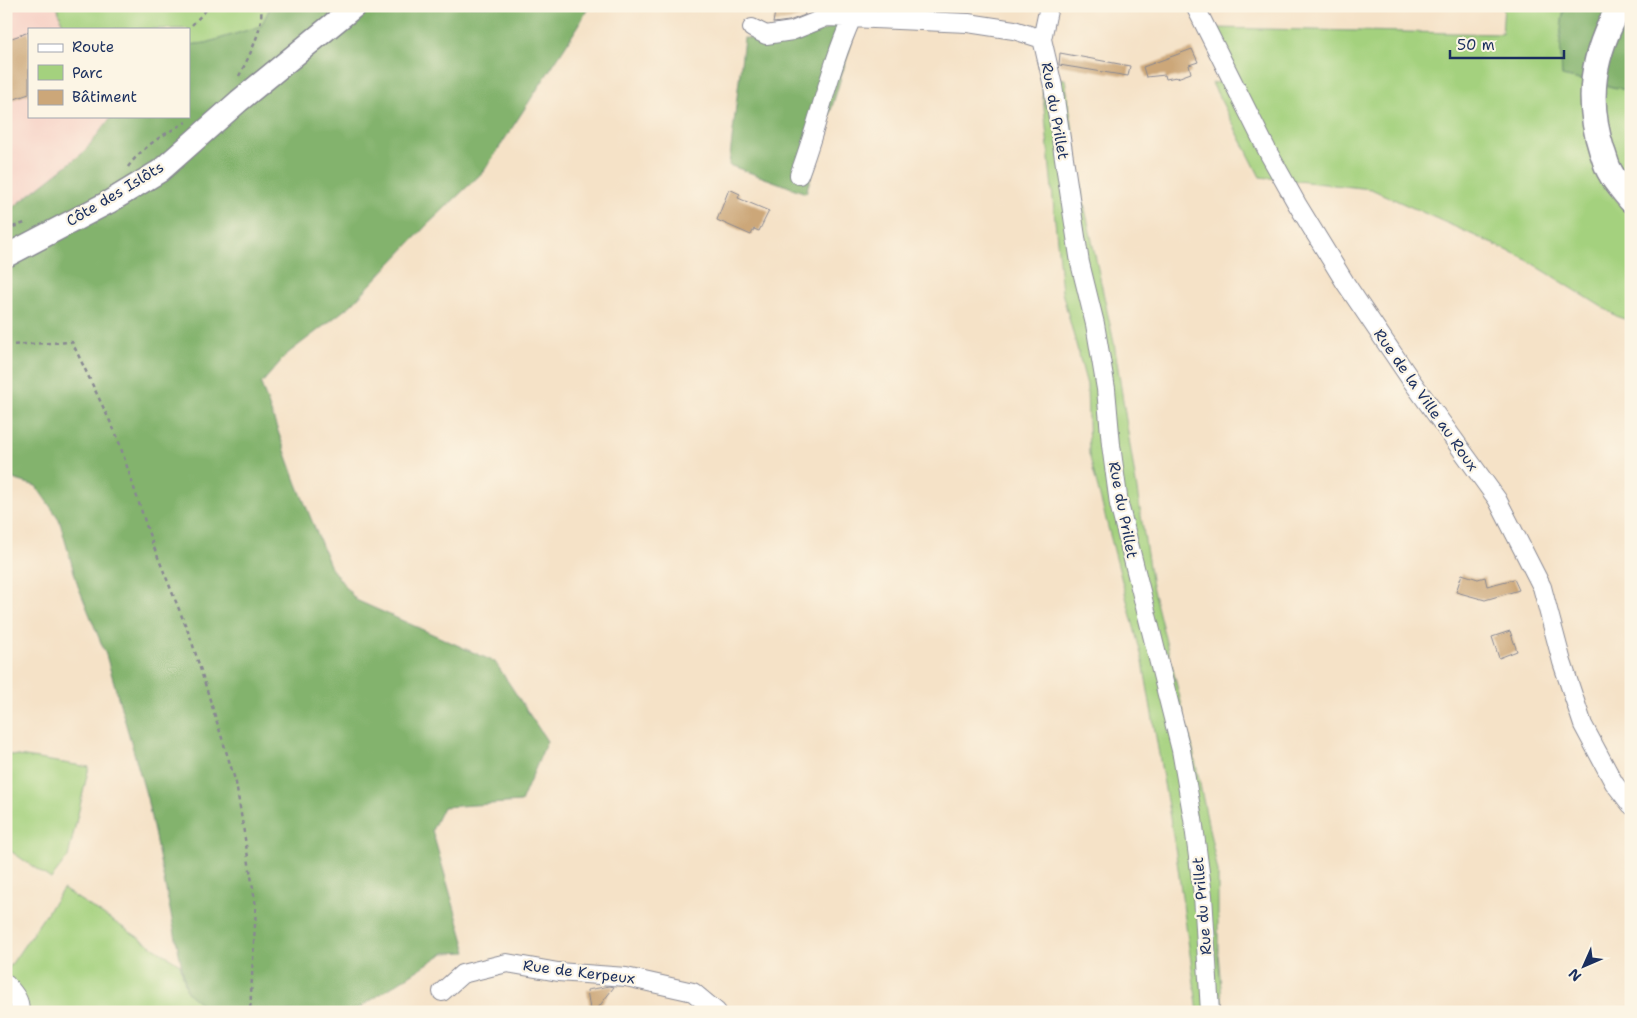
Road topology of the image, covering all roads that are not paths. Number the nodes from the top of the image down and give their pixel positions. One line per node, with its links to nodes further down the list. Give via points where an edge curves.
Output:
1 (355, 6): 11 (street, Côte des Islôts, via 160,171)
2 (1049, 6): 8 (street, Rue du Prillet)
3 (1195, 6): 12 (street, Rue de la Ville au Roux, via 1269,154 1311,228 1406,372 1497,499 1542,587 1583,725 1614,783)
4 (1620, 6): 10 (main road, via 1594,69 1593,109 1609,172)
5 (825, 12): 6 (street); 7 (street, via 792,31 766,35)
6 (852, 18): 8 (street, via 968,23 1014,30); 9 (street, via 841,42)
7 (752, 28)
8 (1042, 39): 19 (street, Rue du Prillet, via 1080,263 1106,389 1119,504 1181,750 1193,819 1203,895)
9 (799, 175)
10 (1631, 200)
11 (6, 256)
12 (1631, 805)
13 (6, 984): 17 (street, via 18,999)
14 (442, 992): 18 (street, Rue de Kerpeux, via 462,974 507,963 645,981 692,992)
15 (6, 1008): 16 (street)
16 (11, 1012)
17 (19, 1012)
18 (717, 1012)
19 (1210, 1012)

